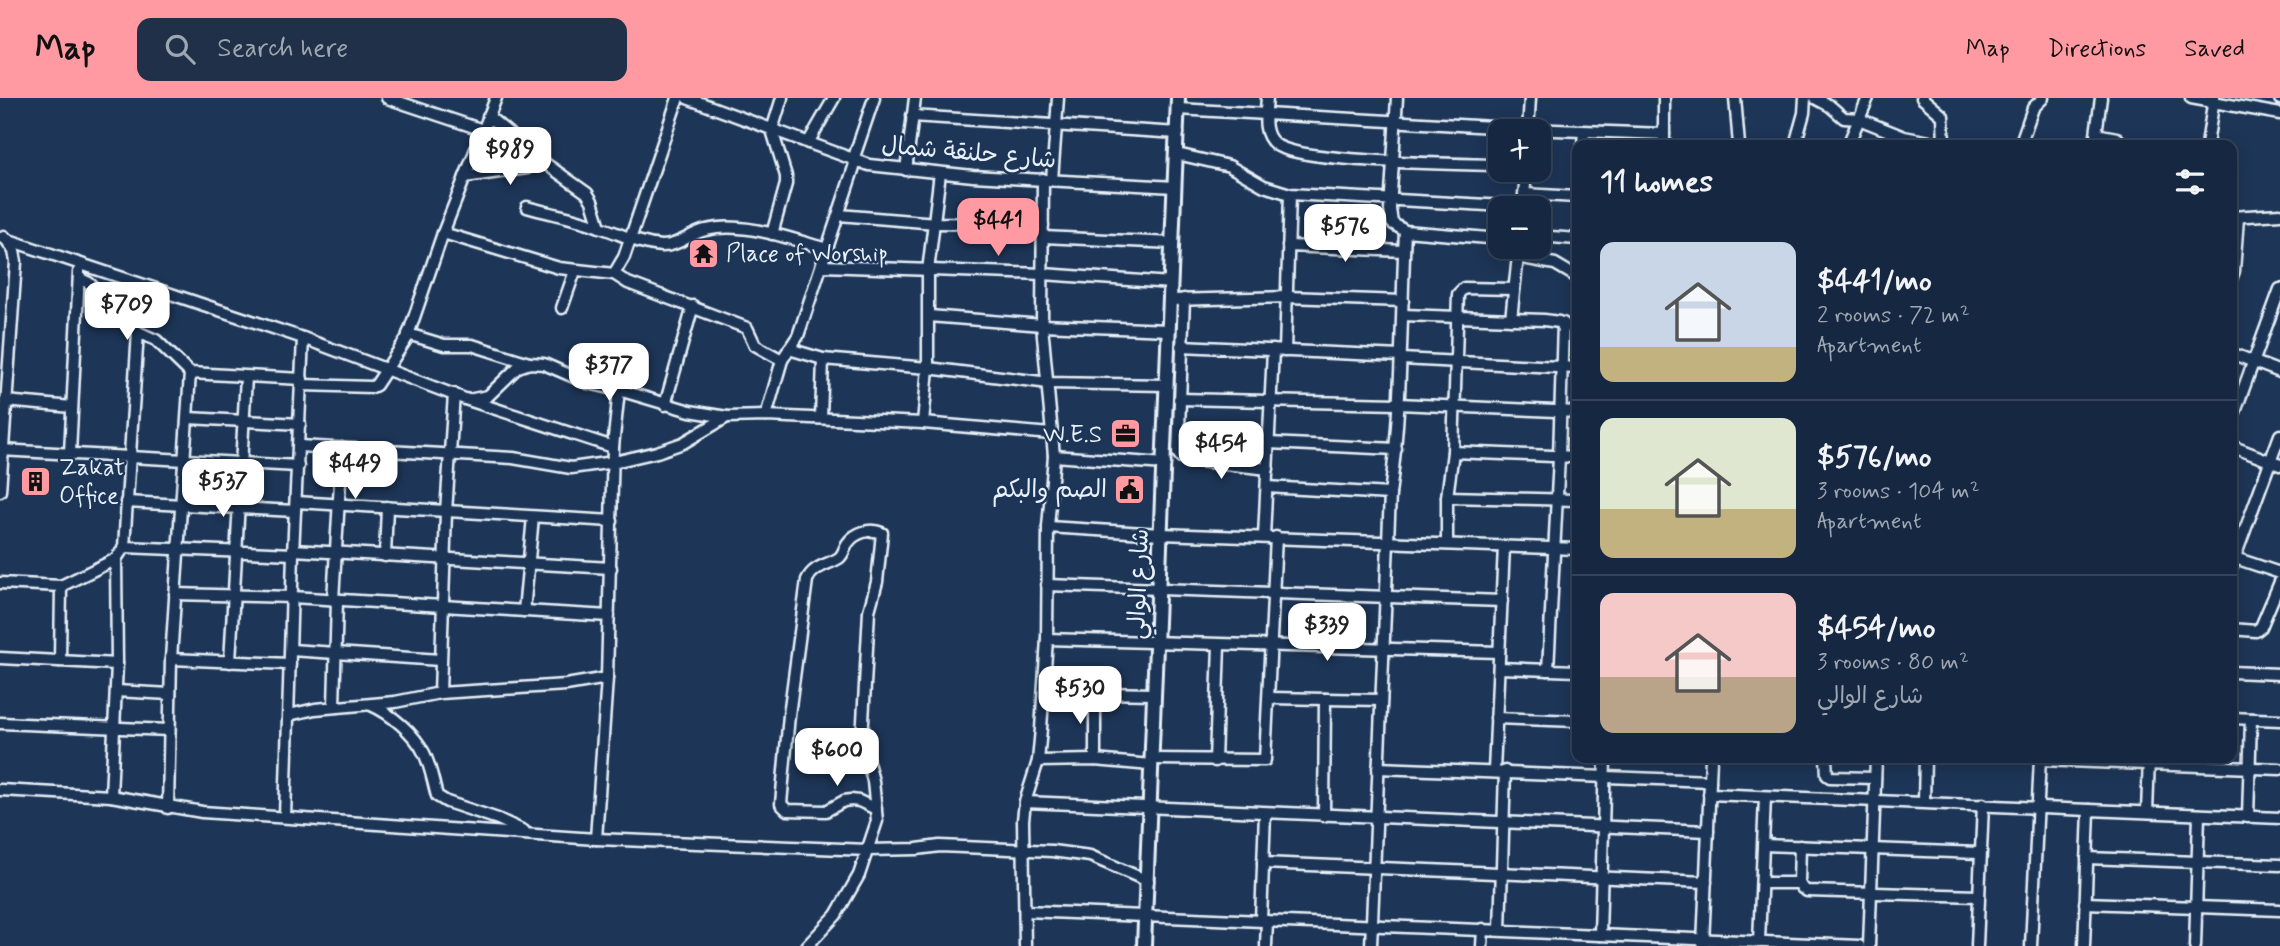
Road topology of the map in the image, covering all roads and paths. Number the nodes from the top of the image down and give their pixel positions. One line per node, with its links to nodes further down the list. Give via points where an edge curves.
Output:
1 (387, 98): 34 (street)
2 (496, 98): 27 (street)
3 (678, 98): 81 (street)
4 (687, 98): 35 (street, شارع حلنقة شمال)
5 (782, 98): 35 (street)
6 (834, 98): 49 (street)
7 (874, 98): 53 (street)
8 (915, 98): 28 (street)
9 (1058, 98): 32 (street)
10 (1267, 98): 25 (street)
11 (1397, 98): 31 (street)
12 (1530, 98): 29 (street)
13 (1664, 98): 40 (street)
14 (1735, 98): 41 (street)
15 (1805, 98): 42 (street)
16 (1815, 98): 30 (street, via 1844,118)
17 (1868, 98): 30 (street)
18 (1922, 98): 45 (street, via 1943,116)
19 (2043, 98): 46 (street, via 2033,108)
20 (2101, 98): 47 (street, via 2096,134)
21 (2191, 98): 22 (street)
22 (2214, 100): 26 (street); 48 (street)
23 (1192, 103): 24 (street); 25 (street)
24 (1178, 104): 38 (main road, شارع الوالي)
25 (1266, 113): 31 (street); 52 (street, via 1268,135 1284,150 1317,157)
26 (2280, 114)
27 (488, 116): 34 (street); 51 (street)
28 (912, 116): 32 (street); 55 (street)
29 (1529, 119)
30 (1859, 119): 43 (street); 44 (street)
31 (1396, 121): 33 (street); 52 (street)
32 (1056, 126): 38 (street); 58 (street)
33 (1488, 127)
34 (483, 130): 57 (street)
35 (772, 130): 49 (street, شارع حلنقة شمال); 75 (street, via 786,181)
36 (1551, 131): 37 (street)
37 (1584, 132): 39 (street); 40 (street)
38 (1178, 133): 50 (main road, شارع الوالي)
39 (1583, 140)
40 (1664, 140)
41 (1739, 140)
42 (1796, 140)
43 (1850, 140)
44 (1901, 140)
45 (1945, 140)
46 (2022, 140)
47 (2119, 140)
48 (2208, 140)
49 (808, 143): 53 (street, شارع حلنقة شمال)
50 (1177, 154): 60 (main road, شارع الوالي); 61 (street, via 1229,166 1264,186)
51 (540, 159): 57 (street, via 527,168); 72 (street, via 587,193)
52 (1393, 160): 54 (street); 64 (street)
53 (855, 161): 55 (street, شارع حلنقة شمال); 68 (street)
54 (1488, 164)
55 (906, 170): 56 (street, شارع حلنقة شمال)
56 (940, 173): 58 (street, شارع حلنقة شمال); 70 (street)
57 (465, 177): 74 (street)
58 (1048, 179): 60 (street, شارع حلنقة شمال); 71 (street)
59 (1525, 182): 62 (street)
60 (1175, 187): 82 (main road, شارع الوالي)
61 (1290, 194): 64 (street); 83 (street)
62 (1524, 194): 63 (street)
63 (1572, 197)
64 (1390, 200): 65 (street); 73 (street, via 1392,223)
65 (1488, 206)
66 (527, 207): 72 (street)
67 (2280, 214): 69 (street)
68 (839, 215): 70 (street); 84 (street)
69 (2237, 218)
70 (936, 223): 71 (street); 91 (street)
71 (1044, 225): 77 (street)
72 (600, 227): 81 (street)
73 (1405, 231): 79 (street); 85 (street)
74 (443, 233): 90 (street); 113 (street)
75 (772, 234): 81 (street, via 728,228 707,229 663,246); 84 (street)
76 (2, 236): 88 (street); 140 (street, via 16,262)
77 (1043, 237): 82 (street); 94 (street)
78 (1551, 237): 80 (street)
79 (1488, 238)
80 (1572, 239)
81 (629, 240): 92 (street)
82 (1173, 243): 96 (main road, شارع الوالي)
83 (1288, 246): 85 (street); 99 (street)
84 (827, 249): 89 (street)
85 (1404, 251): 101 (street)
86 (1517, 259): 97 (street)
87 (1540, 259): 93 (street)
88 (80, 262): 95 (street); 114 (street)
89 (823, 266): 91 (street); 116 (street)
90 (575, 271): 92 (street); 103 (street)
91 (928, 271): 94 (street); 105 (street)
92 (614, 274): 102 (street)
93 (1572, 274)
94 (1043, 275): 96 (street); 109 (street)
95 (79, 278): 112 (street); 144 (street)
96 (1171, 283): 100 (main road, شارع الوالي)
97 (1514, 289): 106 (street); 107 (street, via 1460,290)
98 (2280, 289): 124 (street)
99 (1287, 297): 100 (street); 101 (street); 118 (street)
100 (1177, 299): 111 (main road, شارع الوالي); 115 (street)
101 (1403, 301): 104 (street)
102 (693, 306): 122 (street, via 747,328 760,350); 143 (street)
103 (562, 308)
104 (1403, 315): 107 (street); 120 (street)
105 (929, 316): 109 (street); 126 (street)
106 (1511, 318): 107 (street); 108 (street)
107 (1457, 319): 123 (street)
108 (1563, 323): 110 (street); 127 (street)
109 (1042, 325): 111 (street); 134 (street)
110 (1572, 328)
111 (1169, 330): 135 (main road, شارع الوالي)
112 (138, 332): 131 (street, via 156,340); 168 (street)
113 (408, 334): 125 (street, via 444,345 472,345); 129 (street)
114 (303, 338): 129 (street); 133 (street)
115 (1181, 346): 117 (street); 139 (street)
116 (789, 349): 121 (street); 122 (street)
117 (1273, 350): 118 (street); 141 (street)
118 (1285, 351): 120 (street)
119 (2237, 355): 124 (street)
120 (1401, 357): 123 (street); 142 (street)
121 (823, 359): 126 (street); 152 (street)
122 (782, 360): 149 (street)
123 (1455, 362): 127 (street); 145 (street)
124 (2254, 362): 130 (street); 146 (street)
125 (530, 363): 136 (street); 138 (street, via 508,374 488,396)
126 (928, 368): 134 (street); 154 (street)
127 (1562, 368): 128 (street); 147 (street)
128 (1572, 368)
129 (387, 369): 133 (street, via 372,387); 137 (street)
130 (2280, 372)
131 (190, 373): 132 (street); 151 (street)
132 (246, 377): 133 (street); 153 (street)
133 (302, 382): 155 (street)
134 (1049, 383): 135 (street); 156 (street)
135 (1167, 385): 176 (main road, شارع الوالي)
136 (620, 390): 143 (street); 160 (street)
137 (454, 394): 138 (street); 167 (street)
138 (465, 399): 160 (street)
139 (1179, 399): 141 (street); 178 (street, via 1181,457)
140 (5, 401): 144 (street); 164 (street)
141 (1271, 402): 142 (street); 158 (street)
142 (1398, 404): 145 (street); 163 (street)
143 (665, 405): 150 (street)
144 (72, 407): 166 (street)
145 (1454, 407): 147 (street); 165 (street)
146 (2237, 407)
147 (1561, 412): 148 (street); 170 (street)
148 (1572, 412)
149 (766, 416): 150 (street); 152 (street)
150 (727, 417): 174 (street, via 683,443)
151 (188, 418): 153 (street); 172 (street)
152 (821, 418): 154 (street)
153 (244, 422): 155 (street); 173 (street)
154 (923, 423): 156 (street)
155 (300, 424): 159 (street)
156 (1051, 434): 169 (street)
157 (2280, 435): 175 (street)
158 (1269, 443): 163 (street); 178 (street)
159 (299, 446): 161 (street); 177 (street)
160 (613, 447): 174 (street)
161 (342, 448): 167 (street); 186 (street)
162 (2237, 448): 175 (street)
163 (1396, 449): 181 (street)
164 (1, 450): 166 (street); 180 (street)
165 (1452, 452): 170 (street); 182 (street)
166 (70, 453): 168 (street)
167 (450, 454): 174 (street, via 572,468); 191 (street)
168 (129, 456): 172 (street); 185 (street)
169 (1054, 456): 176 (street); 194 (street)
170 (1559, 457): 171 (street); 183 (street)
171 (1572, 457)
172 (185, 459): 173 (street); 187 (street)
173 (241, 462): 177 (street); 190 (street)
174 (614, 463): 193 (street)
175 (2275, 463): 208 (street)
176 (1165, 464): 195 (main road, شارع الوالي)
177 (298, 466): 188 (street)
178 (1268, 469): 179 (street)
179 (1267, 487): 181 (street); 196 (street)
180 (0, 491)
181 (1390, 494): 198 (street)
182 (1447, 497): 183 (street); 199 (street)
183 (1556, 500): 184 (street); 203 (street)
184 (1572, 500)
185 (126, 502): 187 (street); 201 (street)
186 (340, 504): 188 (street); 189 (street); 207 (street)
187 (181, 505): 190 (street); 202 (street)
188 (296, 506): 190 (street); 206 (street)
189 (387, 507): 191 (street); 209 (street)
190 (239, 508): 205 (street)
191 (446, 512): 192 (street); 211 (street)
192 (533, 517): 193 (street); 212 (street)
193 (612, 521): 214 (street)
194 (1048, 527): 195 (street); 218 (street)
195 (1161, 534): 196 (street); 220 (main road, شارع الوالي)
196 (1264, 537): 197 (street)
197 (1276, 537): 198 (street); 221 (street)
198 (1388, 541): 199 (street); 225 (street)
199 (1447, 544): 200 (street)
200 (1504, 546): 203 (street); 227 (street)
201 (124, 547): 202 (street); 210 (street)
202 (177, 548): 205 (street); 222 (street)
203 (1554, 548): 204 (street); 248 (street)
204 (1572, 549)
205 (236, 552): 206 (street); 223 (street)
206 (293, 552): 207 (street); 224 (street)
207 (335, 552): 209 (street); 226 (street)
208 (2237, 553)
209 (385, 556): 211 (street)
210 (116, 559): 219 (street); 245 (street)
211 (444, 559): 212 (street); 228 (street)
212 (529, 564): 214 (street); 229 (street)
213 (2237, 564): 215 (street)
214 (611, 568): 230 (street)
215 (2280, 573)
216 (2280, 582): 231 (street, via 2261,627)
217 (0, 583): 219 (street)
218 (1047, 585): 220 (street); 232 (street)
219 (61, 586): 243 (street)
220 (1159, 590): 221 (street); 233 (main road, شارع الوالي)
221 (1275, 593): 225 (street); 235 (street)
222 (175, 594): 223 (street); 241 (street)
223 (234, 595): 224 (street); 244 (street)
224 (292, 597): 226 (street); 236 (street)
225 (1385, 598): 227 (street); 237 (street)
226 (335, 601): 228 (street); 239 (street)
227 (1502, 601): 238 (street)
228 (442, 607): 229 (street); 242 (street)
229 (524, 611): 230 (street)
230 (609, 616): 252 (street)
231 (2237, 629)
232 (1047, 639): 233 (street); 254 (street)
233 (1156, 643): 234 (street); 258 (main road, شارع الوالي)
234 (1219, 645): 235 (street); 275 (street)
235 (1272, 646): 237 (street); 259 (street)
236 (290, 650): 239 (street); 246 (street)
237 (1383, 650): 238 (street); 261 (street)
238 (1500, 652): 247 (street)
239 (335, 654): 242 (street); 263 (street)
240 (0, 658): 243 (street)
241 (172, 659): 244 (street); 256 (street)
242 (440, 660): 257 (street)
243 (60, 661): 245 (street)
244 (230, 662): 246 (street)
245 (117, 664): 253 (street)
246 (290, 664): 264 (street)
247 (1499, 668): 248 (street); 265 (street)
248 (1548, 670): 249 (street)
249 (1572, 671)
250 (2237, 673): 251 (street)
251 (2280, 674)
252 (607, 678): 257 (street); 317 (street)
253 (116, 691): 256 (street); 271 (street)
254 (1045, 692): 255 (street); 274 (street)
255 (1095, 692): 258 (street); 273 (street)
256 (170, 694): 272 (street)
257 (440, 694): 262 (street)
258 (1154, 694): 276 (main road, شارع الوالي)
259 (1269, 698): 260 (street); 275 (street, via 1265,760)
260 (1325, 699): 261 (street); 308 (street)
261 (1381, 700): 285 (street)
262 (367, 703): 263 (street); 316 (street, via 388,715 424,752 437,796)
263 (334, 706): 264 (street)
264 (289, 715): 309 (street)
265 (1496, 718): 269 (street); 288 (street)
266 (2237, 718): 267 (street)
267 (2251, 719): 268 (street); 286 (street)
268 (2280, 720)
269 (1572, 721)
270 (0, 723): 271 (street)
271 (115, 729): 272 (street); 294 (street)
272 (169, 730): 301 (street)
273 (1095, 760): 274 (street); 276 (street)
274 (1038, 761): 297 (street)
275 (1215, 761): 276 (street)
276 (1151, 762): 302 (main road, شارع الوالي)
277 (1605, 763): 289 (street)
278 (1711, 763): 291 (street)
279 (1826, 763): 290 (street, via 1830,777)
280 (1876, 763): 290 (street)
281 (1925, 763): 298 (street)
282 (2040, 763): 300 (street)
283 (2149, 763): 305 (street)
284 (2178, 763): 286 (street)
285 (1378, 768): 288 (street); 310 (street)
286 (2250, 768): 287 (street); 311 (street)
287 (2280, 769)
288 (1499, 771): 289 (street); 313 (street)
289 (1604, 776): 291 (street); 314 (street)
290 (1875, 778): 296 (street)
291 (1710, 781): 293 (street)
292 (0, 790): 294 (street)
293 (1709, 794): 295 (street); 315 (street)
294 (111, 796): 301 (street)
295 (1765, 797): 296 (street); 318 (street)
296 (1874, 801): 298 (street); 321 (street)
297 (1025, 802): 302 (street); 322 (street)
298 (1923, 802): 299 (street)
299 (1983, 804): 300 (street); 323 (street)
300 (2037, 807): 304 (street); 360 (street)
301 (168, 808): 309 (street)
302 (1149, 808): 306 (street); 331 (main road, شارع الوالي)
303 (876, 809): 303 (street, via 851,800 827,811 788,810 781,804 807,579 842,556 857,534 874,530 882,533 882,542 869,611 862,740); 320 (street)
304 (2089, 810): 305 (street); 324 (street)
305 (2147, 812): 307 (street)
306 (1265, 813): 308 (street); 326 (street)
307 (2199, 815): 311 (street); 325 (street)
308 (1324, 816): 310 (street)
309 (285, 817): 316 (street)
310 (1376, 817): 313 (street); 328 (street)
311 (2248, 817): 312 (street)
312 (2280, 818)
313 (1504, 822): 314 (street); 329 (street)
314 (1603, 826): 315 (street); 330 (street)
315 (1708, 831): 332 (street)
316 (530, 834): 317 (street)
317 (596, 839): 320 (street)
318 (1764, 845): 319 (street); 333 (street)
319 (1800, 846): 321 (street); 334 (street)
320 (868, 849): 322 (street); 350 (street, via 836,915)
321 (1872, 849): 323 (street); 335 (street)
322 (1023, 850): 331 (street, via 1090,856); 340 (street)
323 (1979, 853): 336 (street)
324 (2087, 858): 325 (street); 337 (street)
325 (2197, 862): 327 (street); 338 (street)
326 (1263, 863): 328 (street); 342 (street)
327 (2280, 865)
328 (1374, 868): 329 (street); 343 (street)
329 (1503, 873): 330 (street); 345 (street)
330 (1602, 876): 332 (street); 346 (street)
331 (1148, 881): 341 (main road, شارع الوالي)
332 (1706, 882): 348 (street)
333 (1762, 883): 334 (street); 347 (street)
334 (1800, 883): 335 (street, via 1807,891)
335 (1871, 892): 336 (street); 358 (street)
336 (1978, 896): 359 (street)
337 (2085, 903): 338 (street); 361 (street)
338 (2196, 907): 339 (street); 362 (street)
339 (2280, 910)
340 (1025, 911): 341 (street); 351 (street)
341 (1146, 918): 342 (street); 352 (main road, شارع الوالي)
342 (1264, 920): 343 (street); 353 (street)
343 (1372, 925): 344 (street); 354 (street)
344 (1483, 929): 345 (street); 355 (street)
345 (1500, 930): 346 (street)
346 (1595, 934): 348 (street); 356 (street)
347 (1759, 942): 348 (street); 349 (street)
348 (1704, 943)
349 (1816, 945): 357 (street)
350 (807, 946)
351 (1025, 946)
352 (1144, 946)
353 (1266, 946)
354 (1371, 946)
355 (1482, 946)
356 (1589, 946)
357 (1859, 946)
358 (1869, 946)
359 (1977, 946)
360 (2031, 946)
361 (2084, 946)
362 (2194, 946)

